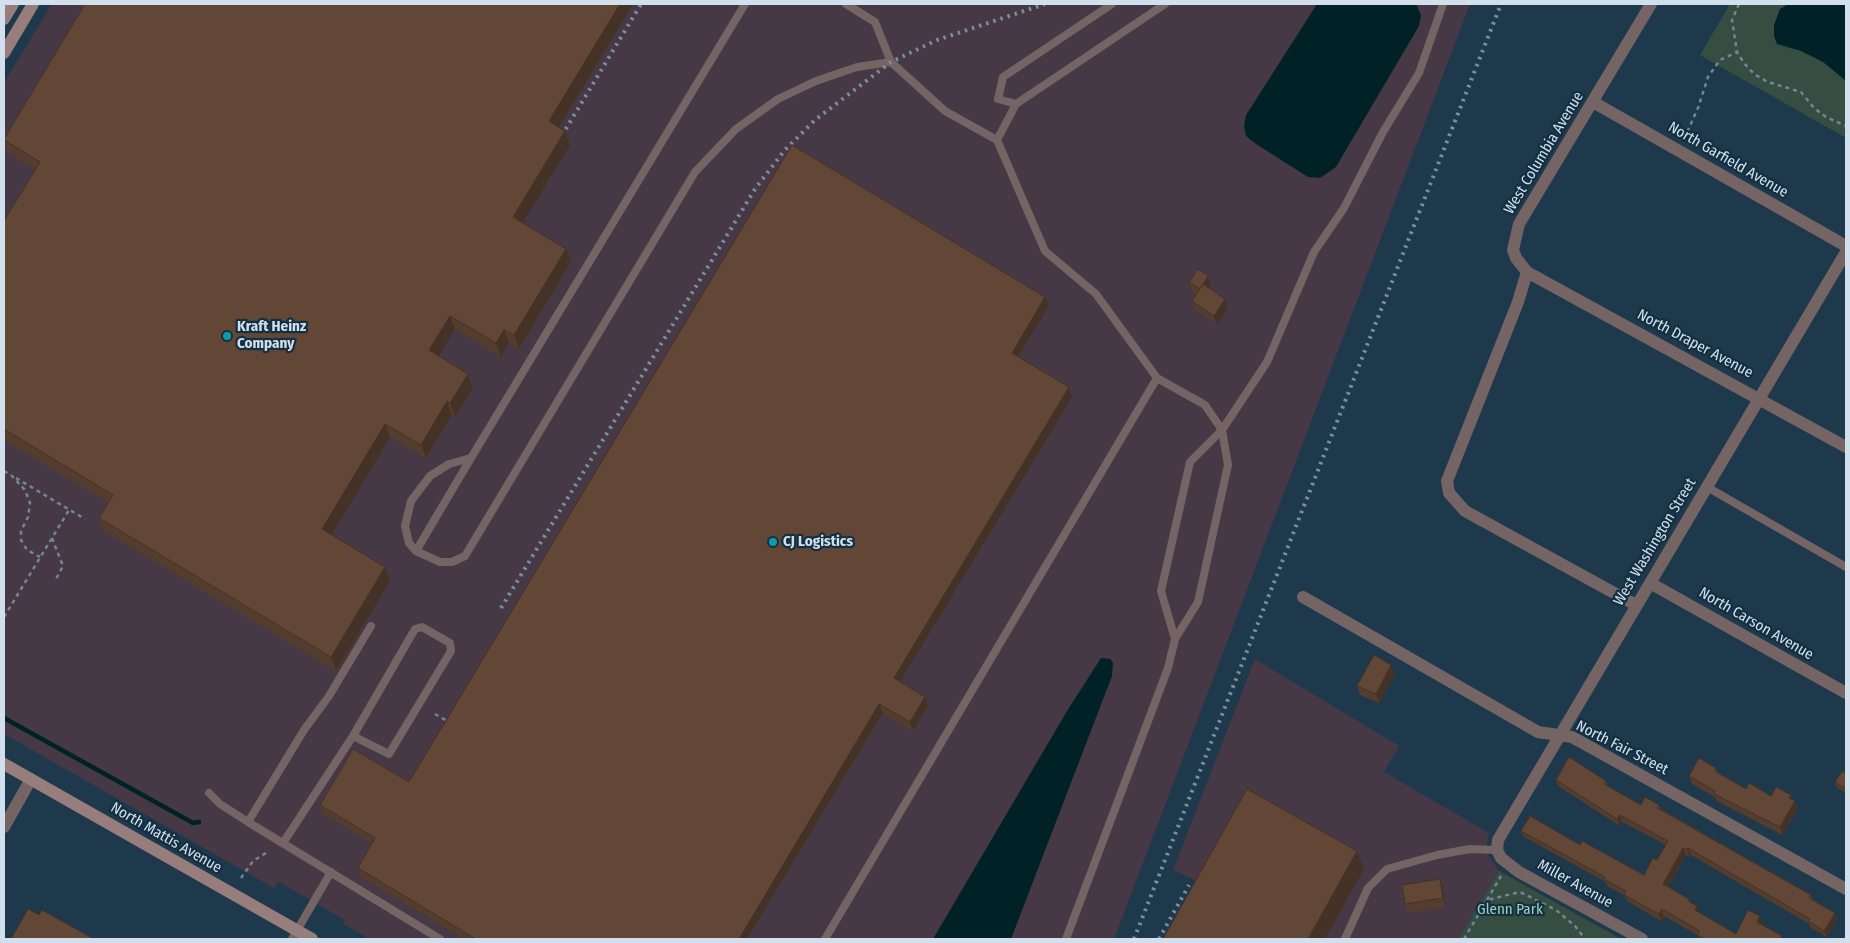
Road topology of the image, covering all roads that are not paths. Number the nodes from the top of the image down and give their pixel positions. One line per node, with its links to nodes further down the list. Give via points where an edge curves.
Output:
1 (13, 4): 9 (main road)
2 (33, 4): 10 (main road)
3 (745, 4): 22 (lane)
4 (846, 4): 11 (lane, via 875,22)
5 (1112, 4): 13 (lane, via 1003,77 998,99)
6 (1165, 4): 13 (lane)
7 (1444, 4): 20 (lane, via 1419,73 1383,132 1344,208 1314,252 1267,362)
8 (1651, 4): 12 (street, West Columbia Avenue)
9 (4, 19)
10 (4, 53)
11 (892, 62): 14 (lane, via 945,111); 24 (lane, via 857,67 816,81 778,99 736,129 695,172 464,556 452,562 440,562)
12 (1594, 102): 15 (street, North Garfield Avenue); 17 (street, West Columbia Avenue, via 1519,224 1513,250)
13 (1016, 104): 14 (lane)
14 (997, 140): 18 (lane, via 1045,251 1096,294)
15 (1846, 246)
16 (1846, 252): 19 (street, West Washington Street)
17 (1527, 272): 19 (street, North Draper Avenue); 28 (street, via 1452,466 1447,481 1449,492 1465,511)
18 (1157, 378): 20 (lane, via 1205,405); 46 (lane)
19 (1761, 398): 21 (street, North Draper Avenue); 23 (street, West Washington Street)
20 (1222, 430): 30 (lane, via 1228,465 1198,602); 30 (lane, via 1190,462 1161,591)
21 (1846, 447)
22 (471, 458): 24 (lane); 24 (lane, via 449,464 430,476 411,500 405,526 409,543)
23 (1708, 487): 25 (lane); 26 (street, West Washington Street)
24 (416, 551)
25 (1846, 567)
26 (1650, 583): 28 (street, West Washington Street); 31 (street, North Carson Avenue)
27 (1304, 597): 32 (street, North Fair Street, via 1538,732)
28 (1636, 605): 32 (street, West Washington Street)
29 (371, 626): 37 (lane)
30 (1175, 639): 47 (lane, via 1168,668)
31 (1846, 694)
32 (1559, 735): 40 (street, West Washington Street, via 1498,840); 42 (street, North Fair Street, via 1572,737 1596,749)
33 (353, 736): 33 (lane, via 415,629 422,627 450,644 451,651 388,754); 39 (lane)
34 (4, 764): 35 (main road, North Mattis Avenue)
35 (31, 779): 38 (street); 43 (main road, North Mattis Avenue)
36 (210, 793): 37 (lane, via 220,804)
37 (248, 822): 39 (lane)
38 (4, 827)
39 (283, 843): 41 (lane)
40 (1498, 850): 48 (lane, via 1462,851 1387,869 1368,888); 49 (street, Miller Avenue, via 1501,858 1519,872)
41 (331, 872): 43 (lane); 45 (lane)
42 (1846, 889)
43 (294, 935): 44 (main road, North Mattis Avenue)
44 (312, 939)
45 (440, 939)
46 (825, 939)
47 (1066, 939)
48 (1345, 939)
49 (1642, 939)

